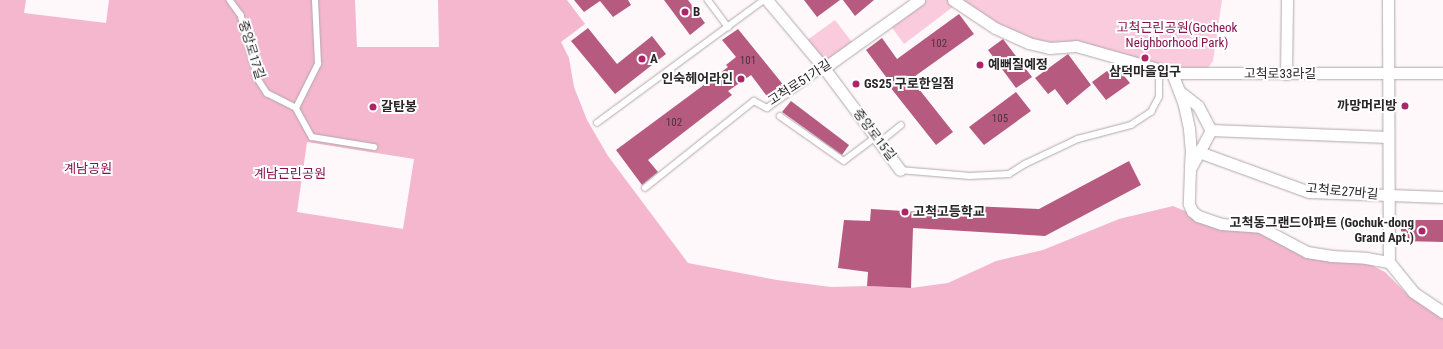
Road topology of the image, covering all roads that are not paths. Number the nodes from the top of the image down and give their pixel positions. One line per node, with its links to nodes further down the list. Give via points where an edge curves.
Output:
1 (230, 0): 17 (lane, 중앙로17길, via 241,15 261,84 267,93)
2 (315, 0): 17 (lane, via 318,64)
3 (708, 0): 9 (lane)
4 (765, 0): 9 (lane, 중앙로15길); 10 (street, 중앙로15길)
5 (918, 0): 10 (street, 고척로51가길)
6 (953, 0): 11 (street, 고척로33라길, via 995,28 1028,43 1049,48 1076,46)
7 (1287, 0): 14 (street)
8 (1388, 0): 15 (street)
9 (728, 27): 19 (lane, 중앙로15길)
10 (824, 68): 23 (street, 중앙로15길); 28 (lane, 고척로51가길, via 766,108 754,101)
11 (1159, 69): 12 (street, 고척로33라길); 27 (lane, 중앙로15길, via 1159,96 1151,112 1131,125 1078,139 1009,174 991,176)
12 (1172, 73): 14 (street, 고척로33라길); 16 (street)
13 (1443, 73): 15 (street, 고척로33라길)
14 (1286, 74): 15 (street, 고척로33라길)
15 (1388, 75): 22 (street)
16 (1179, 91): 21 (street, via 1198,106); 26 (street, via 1190,142)
17 (296, 108): 24 (lane, via 312,137)
18 (780, 116): 23 (lane, via 844,161)
19 (597, 123)
20 (901, 125): 23 (lane)
21 (1211, 130): 22 (street); 25 (street)
22 (1388, 137): 29 (street)
23 (877, 140): 27 (street, 중앙로15길)
24 (374, 147)
25 (1199, 152): 26 (street); 29 (street, 고척로27바길, via 1309,192)
26 (1190, 169): 31 (street, via 1189,204 1198,216 1221,224 1260,227 1307,252)
27 (900, 170)
28 (645, 188)
29 (1389, 196): 30 (street, 고척로27바길); 31 (street)
30 (1443, 197)
31 (1389, 262): 32 (street, via 1413,292)
32 (1443, 312)

